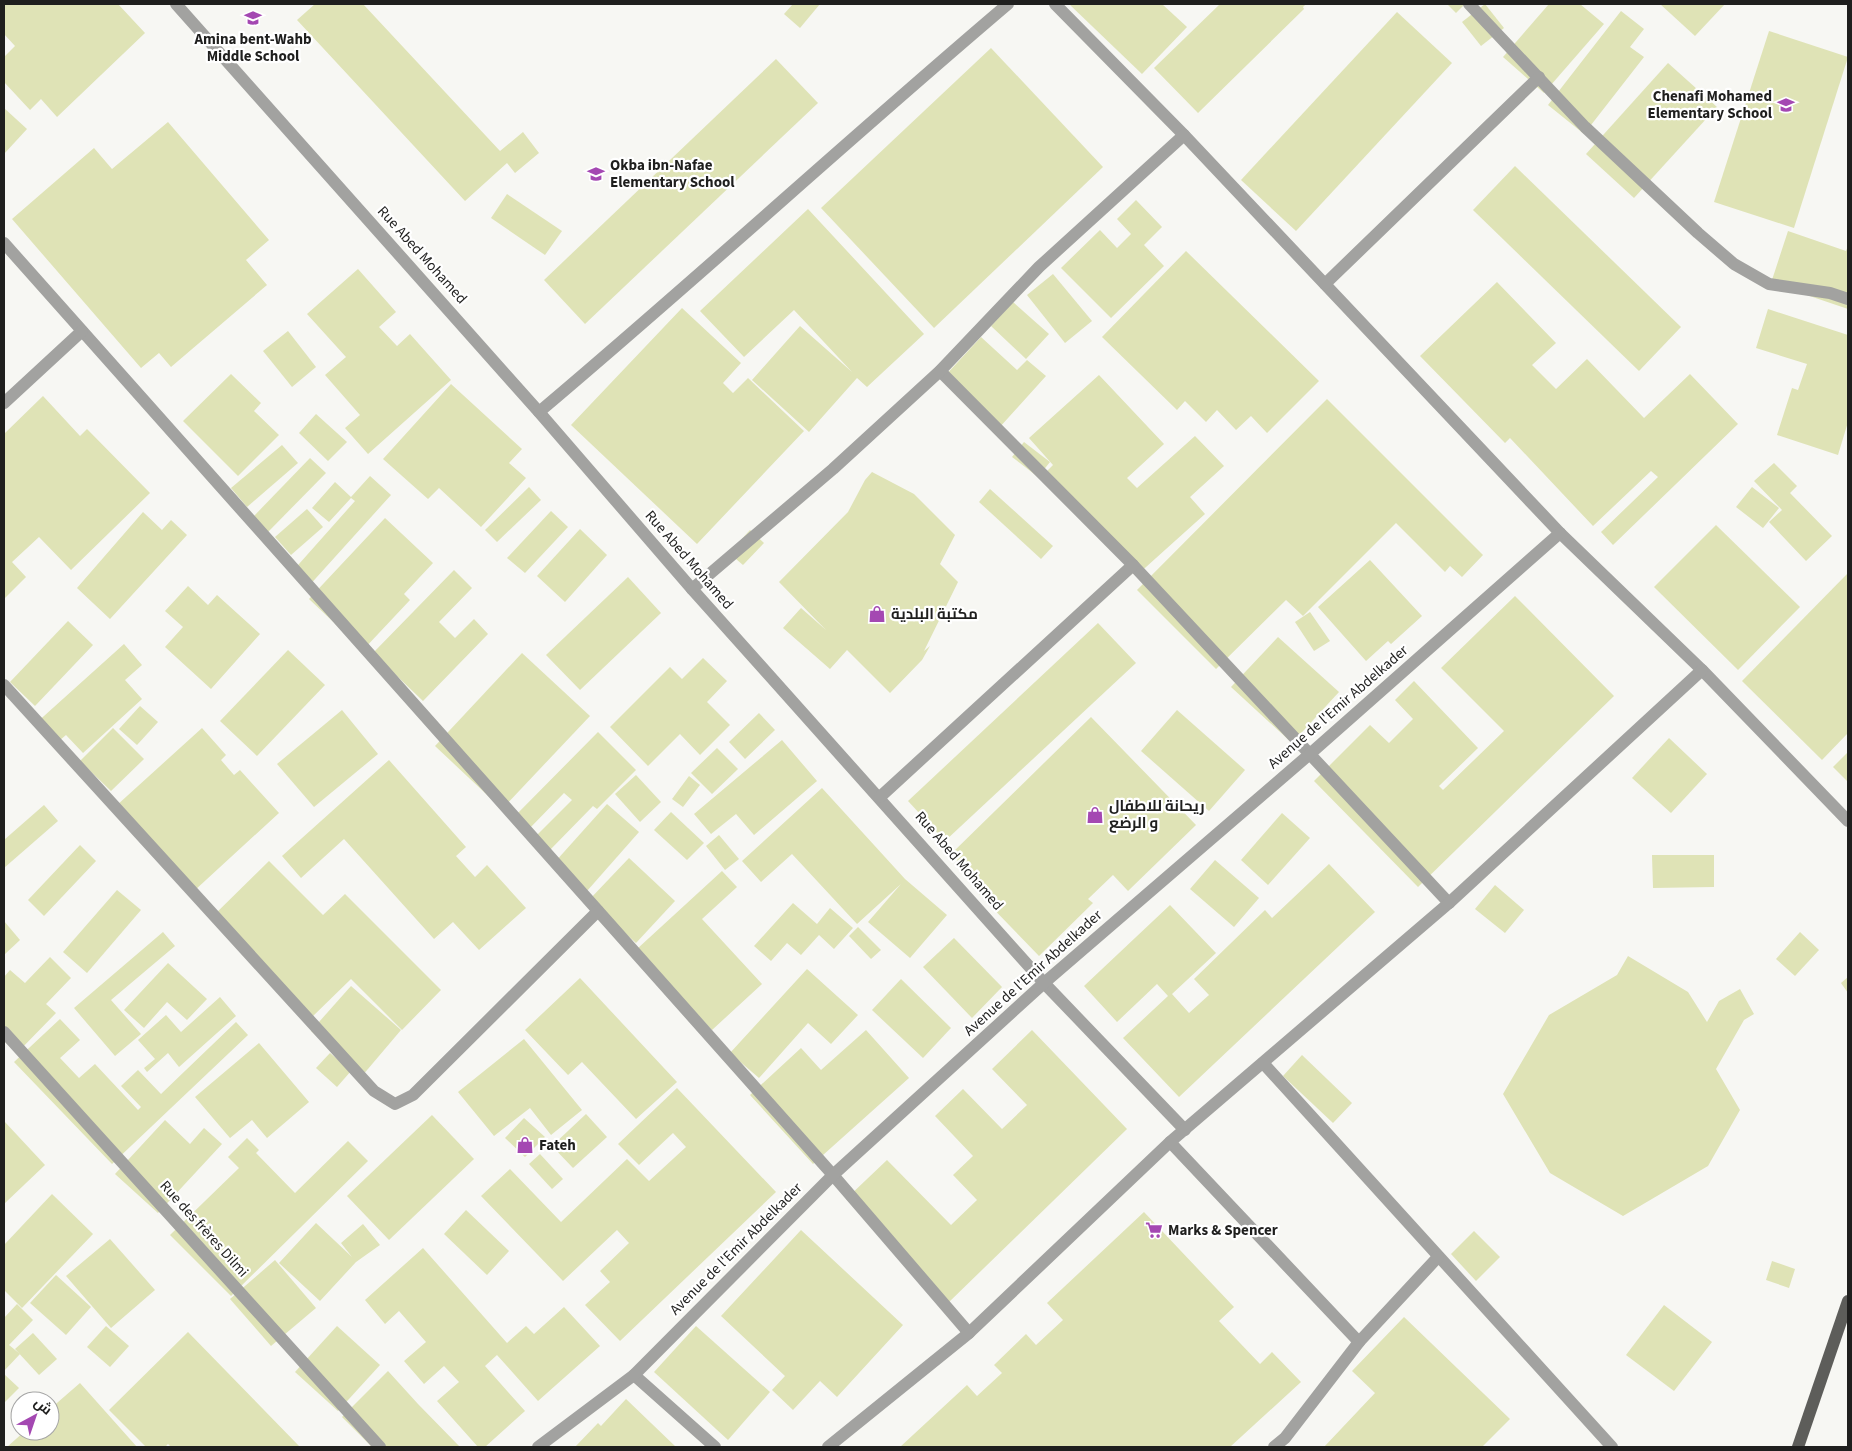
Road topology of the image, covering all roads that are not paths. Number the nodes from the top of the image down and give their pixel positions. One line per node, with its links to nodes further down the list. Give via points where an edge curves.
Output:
1 (176, 4): 13 (street, Rue Abed Mohamed)
2 (1008, 4): 13 (street, via 902,93 671,301)
3 (1055, 4): 6 (street)
4 (1469, 4): 5 (street)
5 (1539, 78): 8 (street); 9 (street, via 1585,127 1734,264 1769,284)
6 (1184, 135): 8 (street); 11 (street, via 1039,266)
7 (4, 243): 10 (street)
8 (1325, 284): 14 (street)
9 (1848, 299)
10 (82, 331): 12 (street); 23 (street)
11 (940, 371): 15 (street); 16 (street, via 833,469)
12 (4, 403)
13 (539, 412): 16 (street, Rue Abed Mohamed)
14 (1560, 533): 17 (street); 19 (street, Avenue de l'Emir Abdelkader)
15 (1133, 565): 19 (street); 20 (street)
16 (692, 589): 20 (street, Rue Abed Mohamed)
17 (1702, 670): 21 (street); 22 (street)
18 (4, 686): 23 (street, via 374,1091 395,1104 412,1094)
19 (1311, 753): 22 (street); 24 (street, Avenue de l'Emir Abdelkader)
20 (880, 797): 24 (street, Rue Abed Mohamed)
21 (1848, 821)
22 (1449, 903): 26 (street)
23 (598, 910): 29 (street)
24 (1044, 983): 27 (street, Rue Abed Mohamed); 29 (street, Avenue de l'Emir Abdelkader)
25 (4, 1032): 35 (street, Rue des frères Dilmi)
26 (1263, 1063): 27 (street); 30 (street)
27 (1185, 1130): 28 (street)
28 (1170, 1142): 32 (street); 33 (street)
29 (833, 1175): 32 (street); 34 (street, Avenue de l'Emir Abdelkader)
30 (1438, 1257): 33 (street); 40 (street)
31 (1848, 1300): 41 (main road)
32 (969, 1333): 38 (street)
33 (1359, 1342): 39 (street)
34 (634, 1375): 36 (street, Avenue de l'Emir Abdelkader); 37 (street)
35 (380, 1447)
36 (538, 1447)
37 (715, 1447)
38 (828, 1447)
39 (1274, 1447)
40 (1612, 1447)
41 (1798, 1447)

